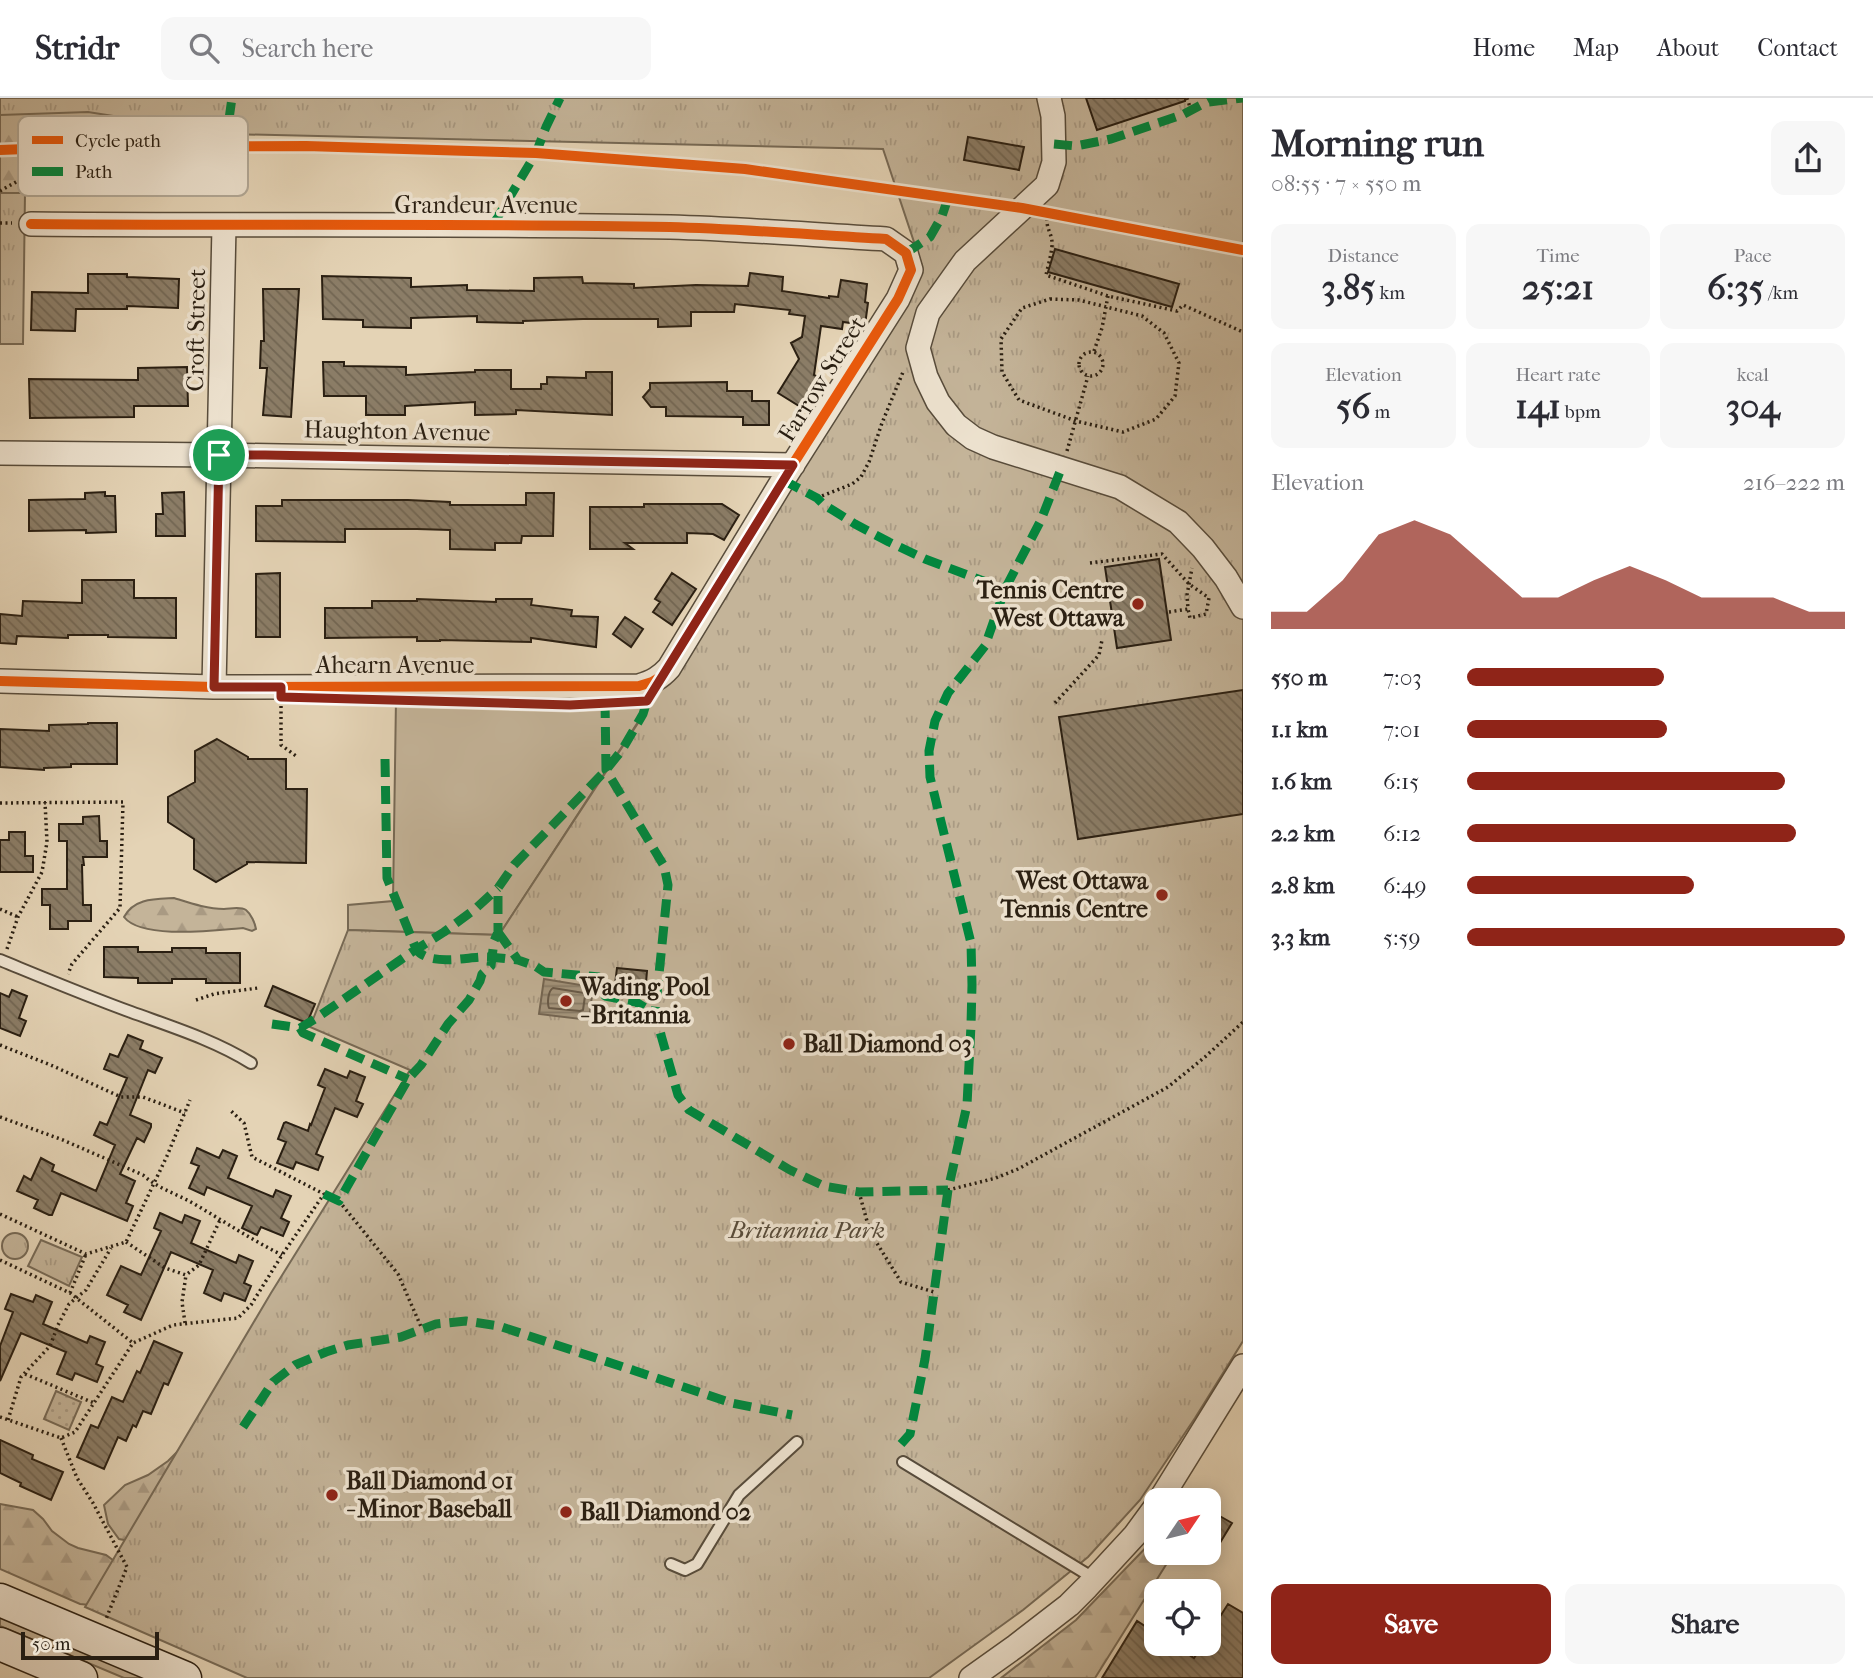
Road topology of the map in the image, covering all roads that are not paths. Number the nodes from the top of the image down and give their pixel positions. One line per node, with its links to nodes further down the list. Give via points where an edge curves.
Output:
1 (1049, 98): 8 (street, via 1054,162 1046,185 965,261 928,313 918,348 926,377 956,425 973,438 1120,487 1178,523 1203,548)
2 (31, 223): 3 (street, Grandeur Avenue)
3 (224, 226): 4 (street, Grandeur Avenue, via 673,227 886,239 906,254 911,270); 6 (street, Croft Street)
4 (906, 282): 7 (street, Farrow Street)
5 (0, 453): 6 (street, Haughton Avenue)
6 (219, 455): 7 (street, Haughton Avenue); 11 (street, Croft Street)
7 (793, 465): 9 (street, Farrow Street)
8 (1243, 607)
9 (662, 676): 11 (street, Ahearn Avenue, via 639,686)
10 (0, 681): 11 (street, Ahearn Avenue)
11 (214, 687)
12 (2, 961): 13 (lane)
13 (251, 1062)
14 (1243, 1366): 17 (street)
15 (797, 1442): 19 (lane, via 739,1495 697,1564 685,1570)
16 (903, 1462): 20 (lane)
17 (1167, 1488)
18 (1144, 1523): 20 (street)
19 (671, 1564)
20 (1095, 1579): 25 (street, via 1054,1617)
21 (0, 1600): 24 (main road)
22 (0, 1644): 23 (main road)
23 (81, 1678)
24 (185, 1678)
25 (971, 1678)

